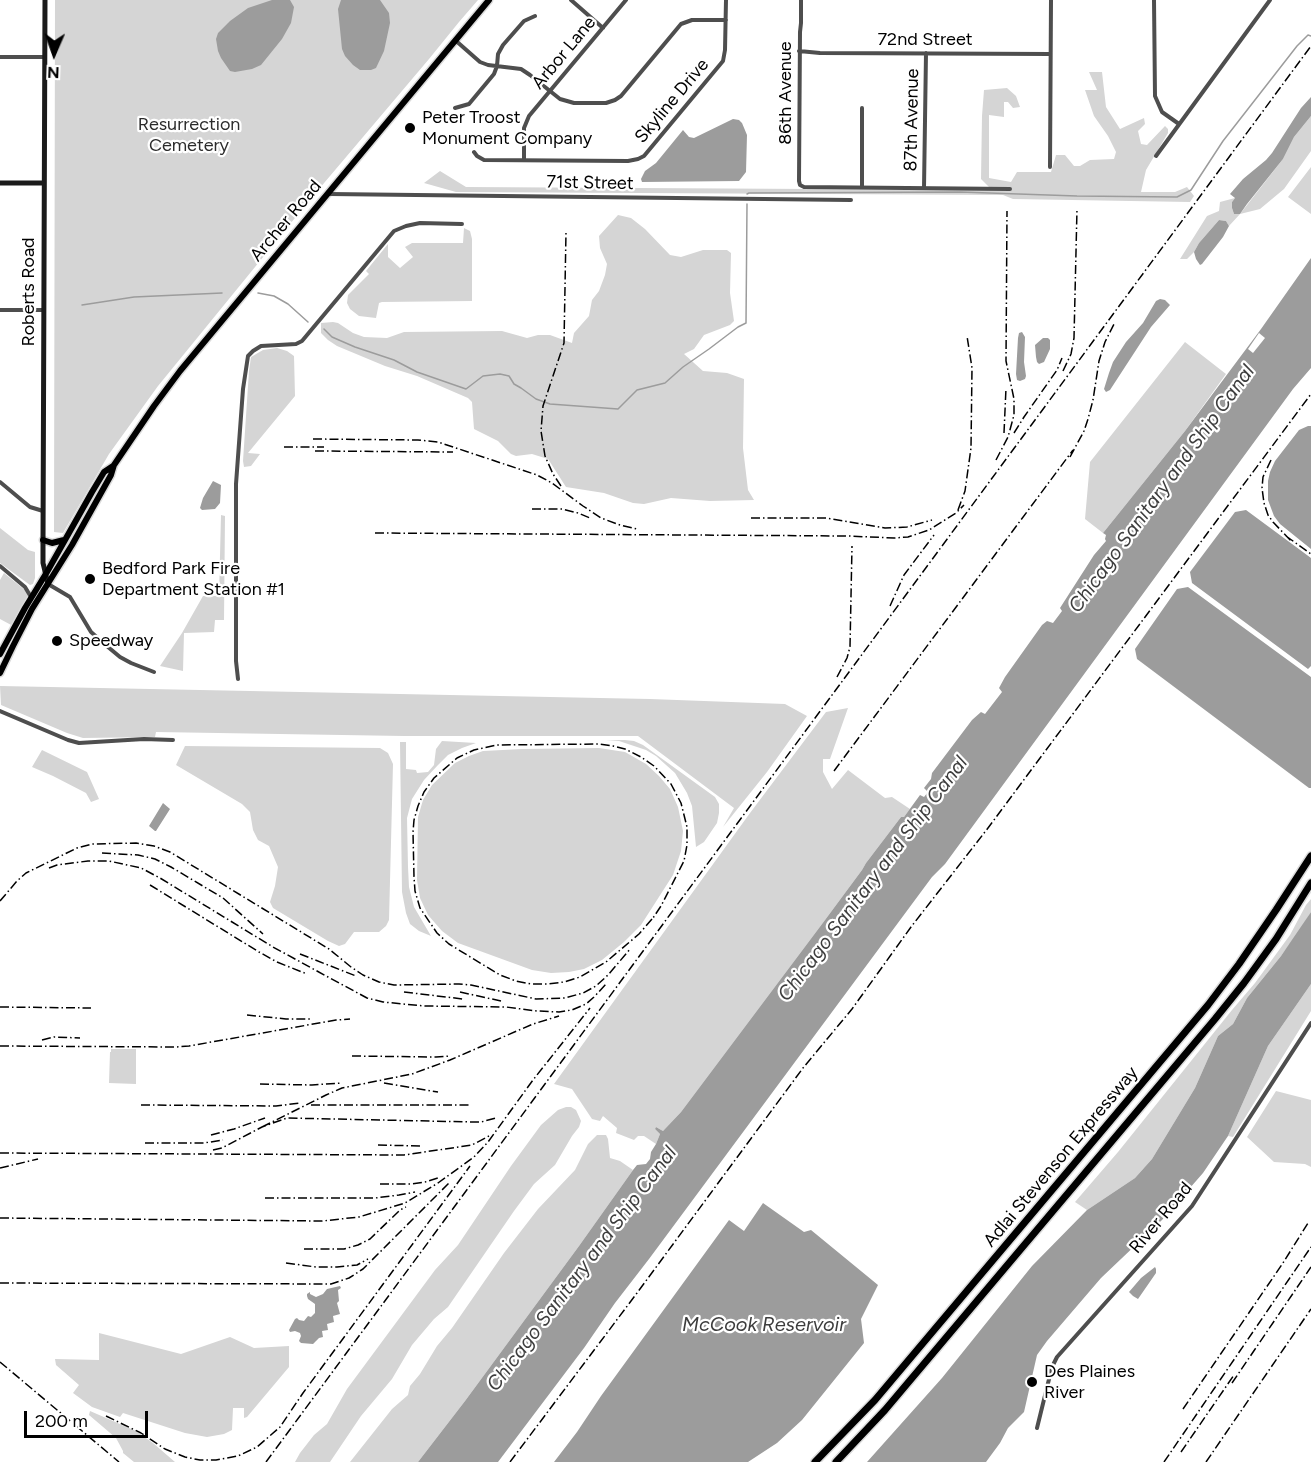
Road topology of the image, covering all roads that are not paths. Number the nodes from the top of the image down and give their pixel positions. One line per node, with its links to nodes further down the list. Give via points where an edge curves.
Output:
1 (45, 0): 18 (street, Roberts Road)
2 (489, 0): 13 (main road, Archer Road)
3 (571, 0): 12 (street)
4 (626, 0): 12 (street, Arbor Lane)
5 (726, 0): 11 (street, Skyline Drive)
6 (801, 0): 14 (street, 86th Avenue)
7 (1052, 0): 16 (street)
8 (1154, 0): 23 (street, via 1155,96 1162,112)
9 (1269, 0): 23 (street)
10 (535, 16): 19 (street, via 524,21 503,45)
11 (726, 20): 20 (street, via 692,20 681,24 621,96 610,102 570,103); 26 (street, Skyline Drive, via 721,65 644,156 628,161)
12 (603, 28): 20 (street, Arbor Lane)
13 (455, 40): 19 (street, via 480,62); 33 (main road, Archer Road)
14 (800, 51): 15 (street, 72nd Street); 30 (street, 86th Avenue, via 800,185)
15 (926, 53): 16 (street, 72nd Street); 31 (street, 87th Avenue)
16 (1050, 54): 27 (street)
17 (0, 57): 18 (street)
18 (45, 57): 29 (street, Roberts Road)
19 (497, 66): 20 (street, via 520,69); 21 (street, via 469,104)
20 (550, 91): 26 (street, Arbor Lane, via 525,122)
21 (455, 108)
22 (862, 108): 30 (street)
23 (1179, 124): 25 (street)
24 (474, 152): 26 (street, Skyline Drive, via 484,160)
25 (1156, 156)
26 (524, 160)
27 (1050, 167)
28 (0, 183): 29 (street)
29 (44, 183): 37 (street, Roberts Road)
30 (862, 187): 31 (street)
31 (924, 188): 32 (street)
32 (1010, 189)
33 (329, 194): 34 (street, 71st Street); 38 (main road, Archer Road, via 180,371)
34 (851, 200)
35 (462, 224): 52 (street, via 420,223 394,231 302,341 261,346 248,356 236,484)
36 (0, 310): 37 (street)
37 (44, 310): 40 (street, Roberts Road)
38 (114, 465): 42 (main road, Archer Road, via 104,472); 45 (main road, Archer Road)
39 (0, 482): 40 (street, via 30,507)
40 (43, 512): 41 (street, Roberts Road)
41 (43, 540): 42 (main road); 44 (street, Roberts Road)
42 (65, 540): 44 (main road, Archer Road)
43 (0, 566): 46 (street)
44 (47, 572): 45 (street, Roberts Road); 47 (main road, Archer Road)
45 (48, 584): 50 (street, via 70,597 91,632 120,657); 51 (main road, Archer Road)
46 (25, 586): 47 (street); 48 (street)
47 (37, 588): 48 (main road, Archer Road)
48 (31, 597): 49 (main road, Archer Road)
49 (0, 654)
50 (154, 672)
51 (0, 673)
52 (238, 679)
53 (0, 711): 54 (street, via 79,743)
54 (172, 740)
55 (1311, 856): 59 (highway, Adlai Stevenson Expressway, via 1208,1005 875,1400)
56 (1311, 883): 60 (highway, Adlai Stevenson Expressway, via 1276,939 1215,1019 885,1410)
57 (1311, 1023): 58 (street, River Road, via 1192,1206 1057,1357)
58 (1037, 1428)
59 (815, 1462)
60 (836, 1462)

